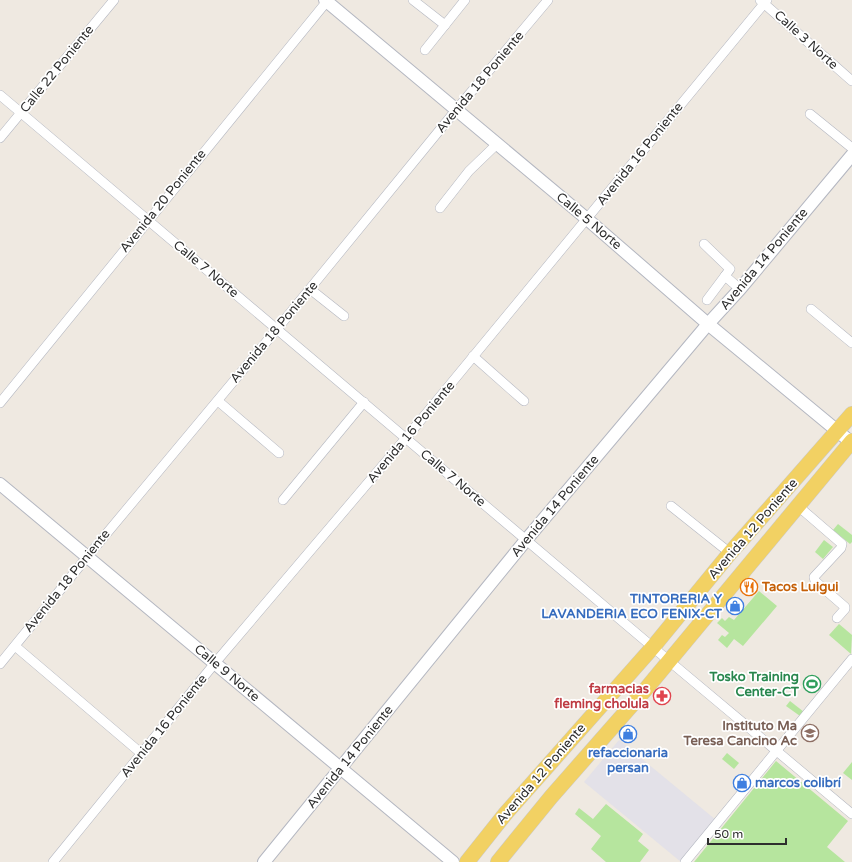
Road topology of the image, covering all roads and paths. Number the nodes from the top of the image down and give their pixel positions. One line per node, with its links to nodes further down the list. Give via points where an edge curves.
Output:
1 (114, 0): 12 (street, Calle 22 Poniente)
2 (413, 0): 7 (street)
3 (465, 0): 7 (street)
4 (548, 0): 11 (street, Avenida 18 Poniente)
5 (326, 1): 11 (street, Calle 5 Norte); 20 (street, Avenida 20 Poniente)
6 (764, 1): 9 (street, Calle 3 Norte); 19 (street, Avenida 16 Poniente)
7 (445, 25): 8 (street)
8 (425, 50)
9 (852, 81)
10 (0, 95): 12 (street, Calle 7 Norte)
11 (456, 110): 15 (street, Calle 5 Norte); 23 (street, Avenida 18 Poniente)
12 (21, 112): 14 (street, Calle 22 Poniente); 20 (street, Calle 7 Norte)
13 (810, 114): 16 (street)
14 (0, 138)
15 (496, 144): 18 (street, via 469,171); 19 (street, Calle 5 Norte)
16 (852, 148)
17 (852, 155): 24 (street, Avenida 14 Poniente)
18 (440, 208)
19 (587, 219): 28 (street, Calle 5 Norte); 31 (street, Avenida 16 Poniente)
20 (148, 220): 29 (street, Calle 7 Norte); 35 (street, Avenida 20 Poniente)
21 (704, 244): 22 (street, via 730,268)
22 (726, 276): 24 (street); 25 (street)
23 (310, 289): 27 (street); 29 (street, Avenida 18 Poniente)
24 (740, 289): 28 (street, Avenida 14 Poniente)
25 (707, 300)
26 (810, 309): 30 (street)
27 (344, 316)
28 (708, 324): 37 (street, Calle 5 Norte); 45 (street, Avenida 14 Poniente)
29 (277, 329): 32 (street, Avenida 18 Poniente); 34 (street, Calle 7 Norte)
30 (852, 343)
31 (473, 356): 33 (street); 38 (street, Avenida 16 Poniente)
32 (218, 401): 40 (street); 47 (street, Avenida 18 Poniente)
33 (524, 401)
34 (364, 402): 38 (street, Calle 7 Norte); 42 (street)
35 (0, 404)
36 (852, 414): 37 (main road, Avenida 12 Poniente)
37 (838, 431): 39 (street, Calle 5 Norte); 46 (main road, Avenida 12 Poniente)
38 (406, 438): 45 (street, Calle 7 Norte); 53 (street, Avenida 16 Poniente)
39 (852, 442): 44 (main road, Avenida 12 Poniente)
40 (280, 453)
41 (0, 484): 47 (street, Calle 9 Norte)
42 (283, 500)
43 (671, 506): 46 (street)
44 (798, 506): 48 (street, via 842,544 814,577 815,581 845,607); 52 (main road, Avenida 12 Poniente)
45 (526, 540): 50 (street, Calle 7 Norte); 57 (street, Avenida 14 Poniente)
46 (730, 553): 50 (main road, Avenida 12 Poniente)
47 (87, 556): 49 (street, Avenida 18 Poniente); 53 (street, Calle 9 Norte)
48 (837, 618)
49 (15, 646): 54 (street, Avenida 18 Poniente); 56 (street)
50 (653, 647): 52 (street, Calle 7 Norte); 58 (main road, Avenida 12 Poniente)
51 (852, 659): 55 (street)
52 (668, 660): 55 (street, Calle 7 Norte); 59 (main road, Avenida 12 Poniente)
53 (215, 663): 56 (street, Avenida 16 Poniente); 57 (street, Calle 9 Norte)
54 (0, 664)
55 (776, 750): 61 (street, Calle 7 Norte); 68 (street)
56 (142, 754): 63 (street, Avenida 16 Poniente)
57 (341, 768): 64 (street, Avenida 14 Poniente); 65 (street, Calle 9 Norte)
58 (533, 782): 59 (main road, via 530,789 534,798 541,802); 60 (main road, Avenida 12 Poniente)
59 (551, 797): 62 (main road, Avenida 12 Poniente)
60 (506, 813): 62 (main road, via 514,810 522,814 526,820); 66 (main road, Avenida 12 Poniente)
61 (852, 814)
62 (523, 831): 67 (main road, Avenida 12 Poniente)
63 (53, 862)
64 (264, 862)
65 (453, 862)
66 (468, 862)
67 (498, 862)
68 (685, 862)

